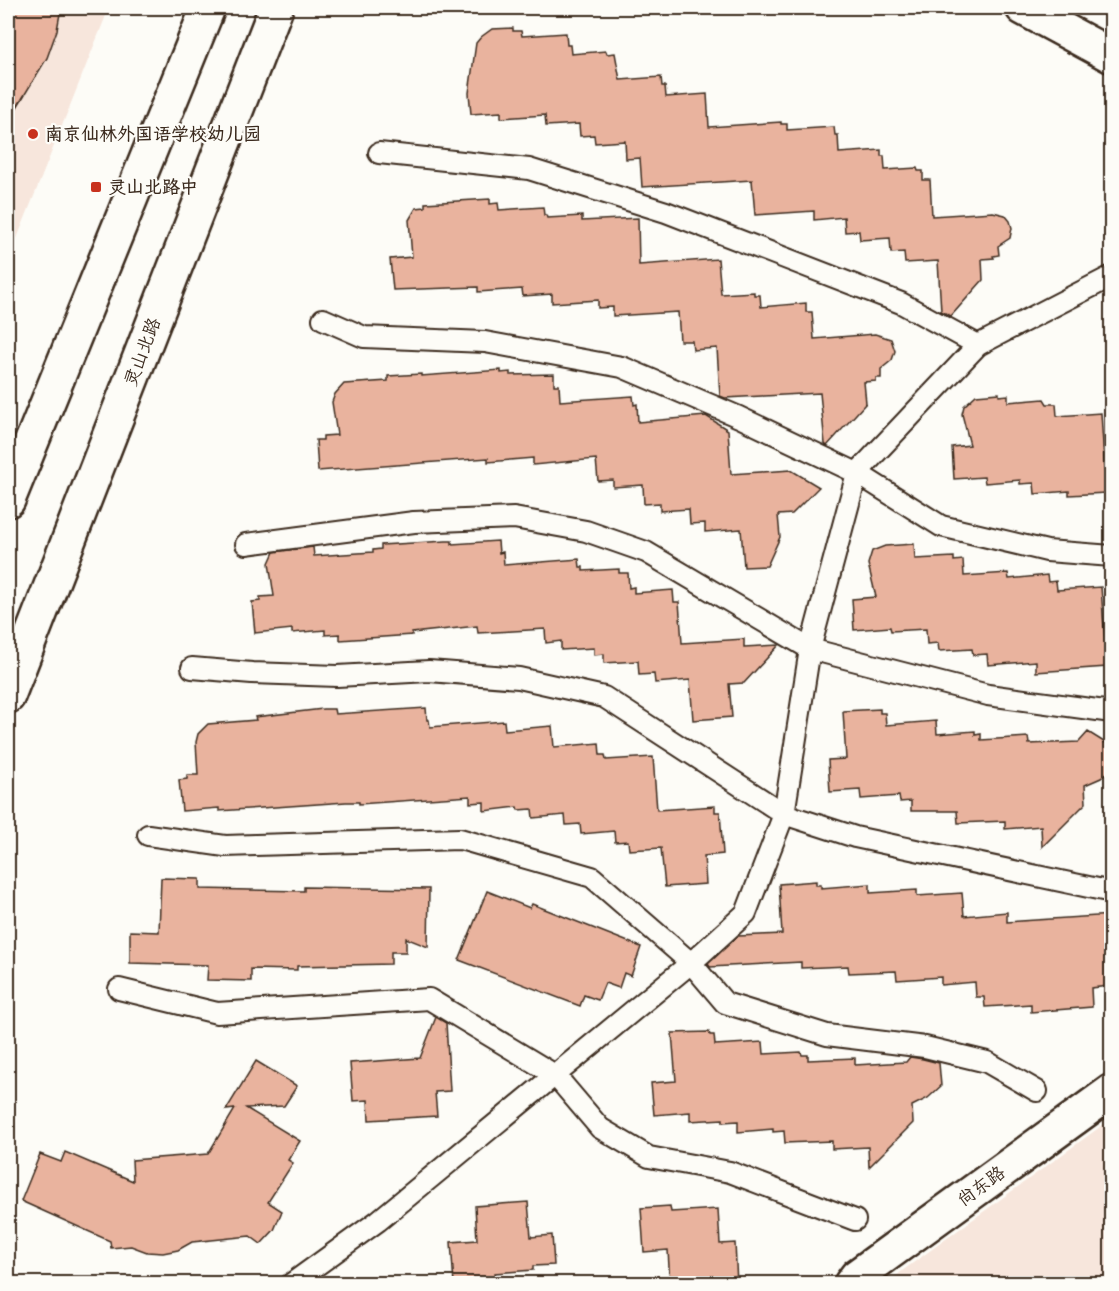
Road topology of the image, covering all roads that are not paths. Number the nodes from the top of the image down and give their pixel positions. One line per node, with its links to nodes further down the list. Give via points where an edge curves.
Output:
1 (208, 8): 10 (main road)
2 (276, 8): 15 (main road, 灵山北路)
3 (1044, 12): 4 (main road)
4 (1112, 56)
5 (379, 153): 8 (lane, via 529,169 666,212 901,303)
6 (1112, 276): 8 (lane)
7 (323, 319): 9 (lane, via 364,337 485,342 622,367)
8 (978, 345): 9 (lane)
9 (857, 474): 12 (lane, via 941,526 1047,551); 13 (lane)
10 (8, 500)
11 (246, 544): 13 (lane, via 414,522 514,518 586,531 646,552)
12 (1112, 556)
13 (810, 649): 16 (lane, via 988,695); 17 (lane)
14 (192, 668): 17 (lane, via 337,676 429,671 519,678 604,697)
15 (8, 696)
16 (1112, 712)
17 (784, 814): 19 (lane, via 855,837); 20 (lane, via 746,913)
18 (148, 835): 20 (lane, via 225,846 460,839 592,876)
19 (1112, 892)
20 (691, 963): 22 (lane); 23 (lane, via 725,1003 827,1035 925,1047 987,1062)
21 (119, 989): 22 (lane, via 217,1013 429,999)
22 (555, 1075): 25 (lane, via 600,1128 649,1157 730,1172); 26 (lane, via 378,1221)
23 (1037, 1091)
24 (1112, 1091): 27 (main road, 尚东路, via 866,1269)
25 (855, 1220)
26 (291, 1284)
27 (851, 1284)

